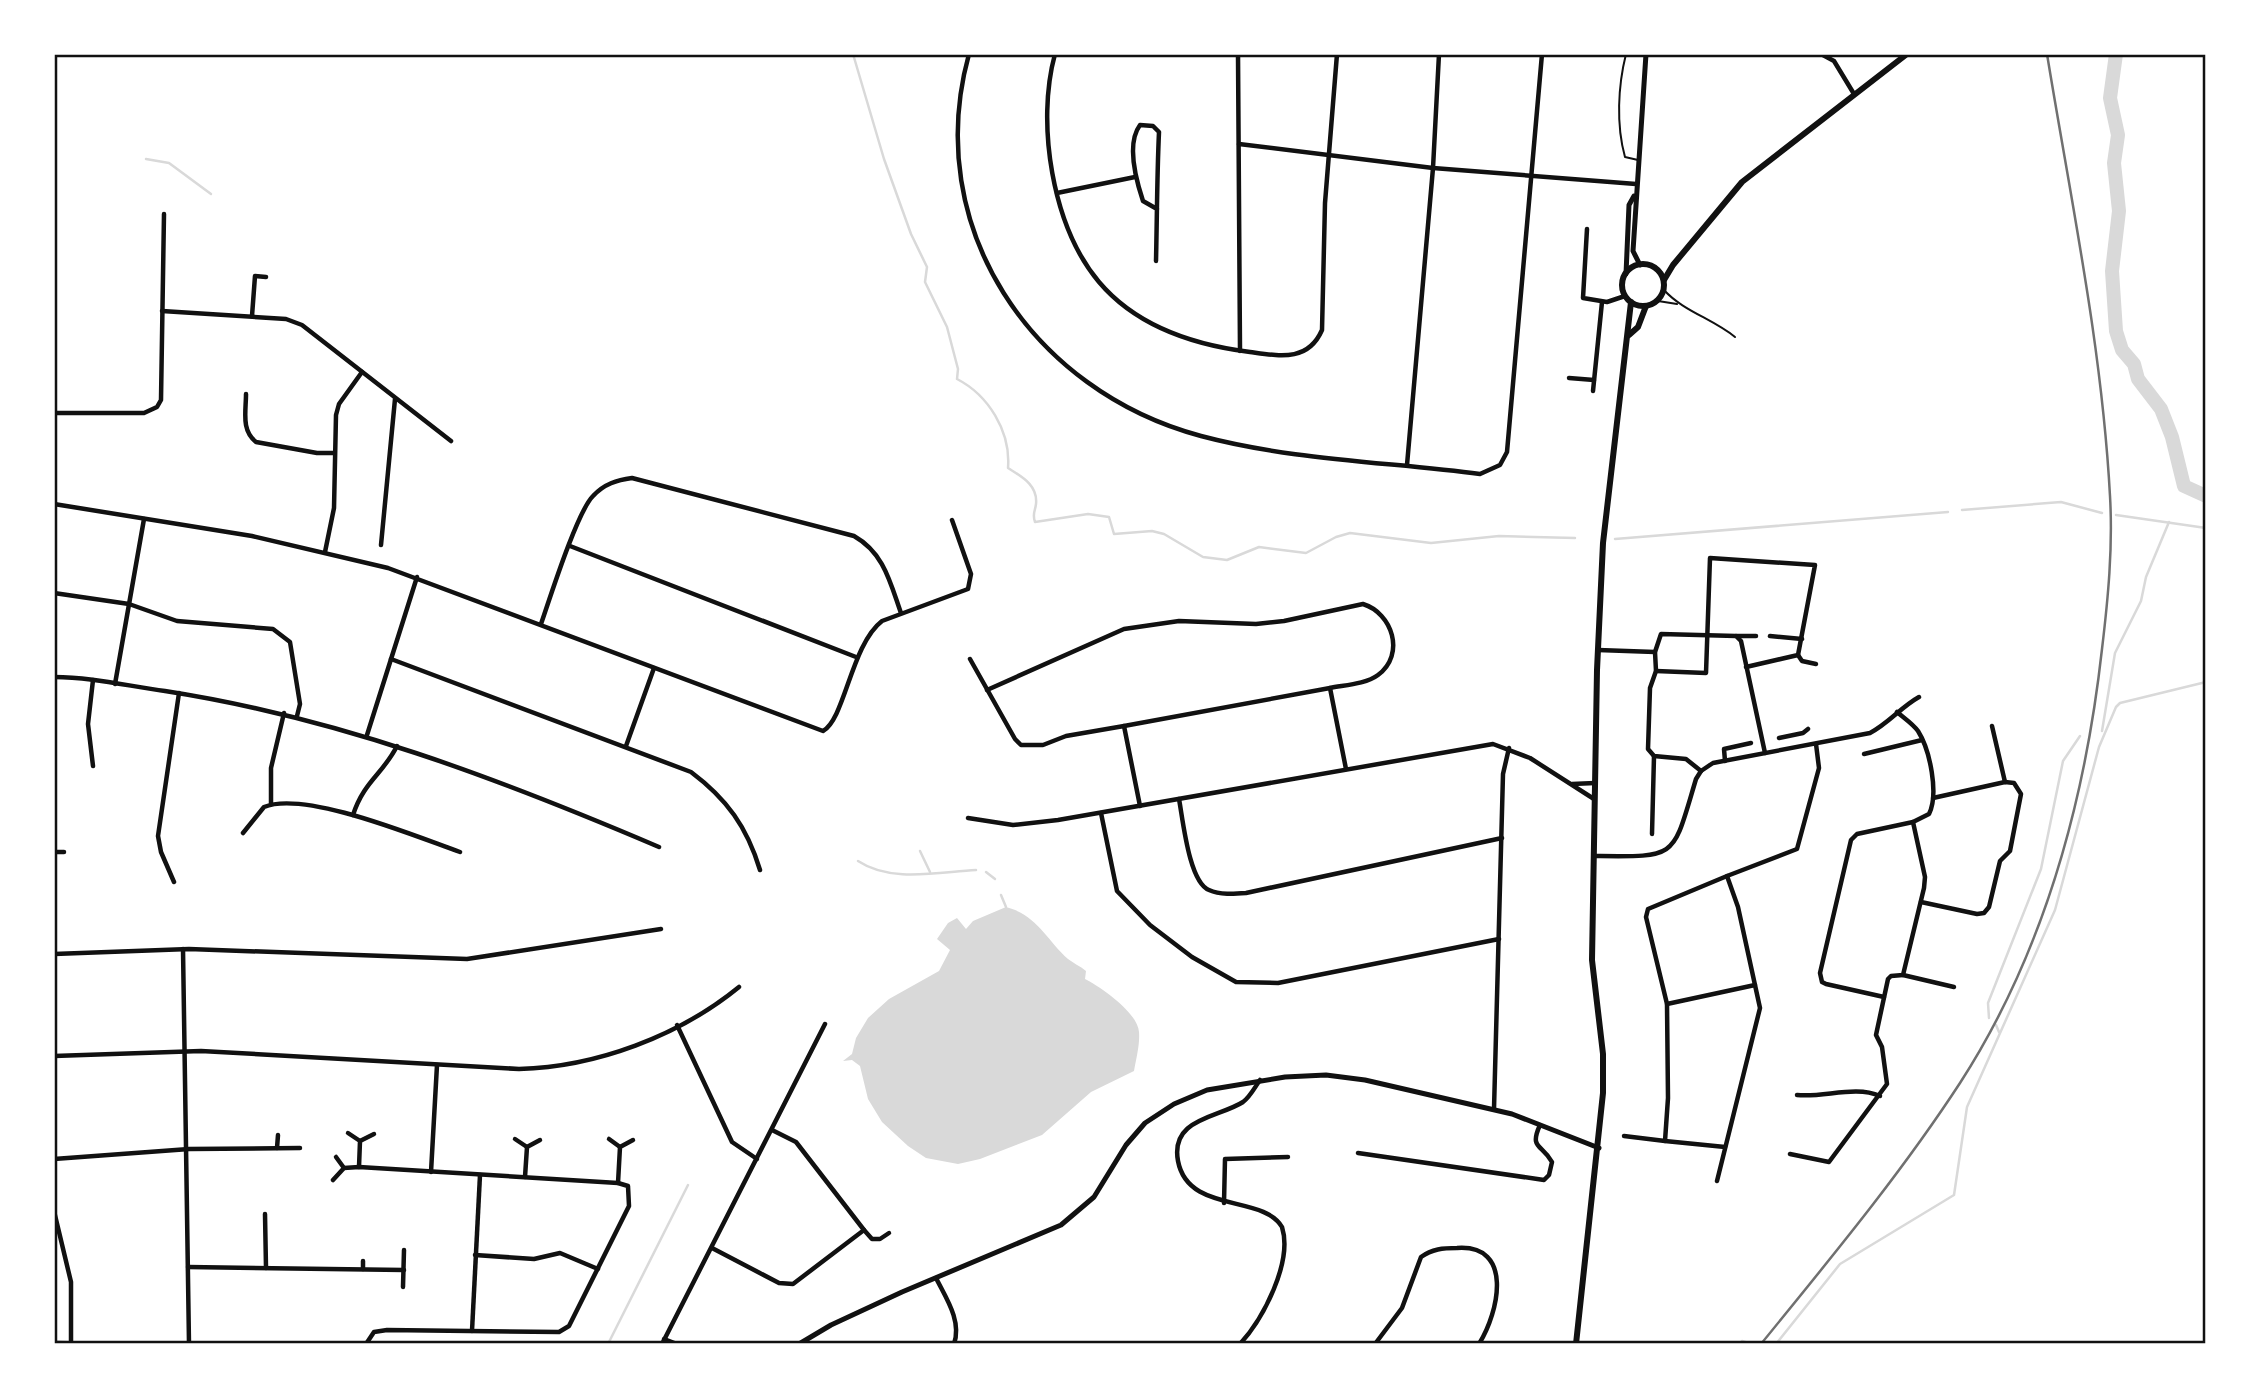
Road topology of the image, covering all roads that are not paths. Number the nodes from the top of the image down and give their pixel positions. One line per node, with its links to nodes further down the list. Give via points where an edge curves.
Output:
1 (968, 54): 52 (street, via 957,120 968,219 1002,292 1047,349 1104,393 1199,436 1242,446)
2 (1055, 54): 19 (street, via 1047,112)
3 (1238, 54): 12 (street)
4 (1337, 54): 13 (street)
5 (1439, 54): 15 (street)
6 (1542, 54): 16 (street)
7 (1626, 54): 14 (lane, via 1620,103 1623,145 1625,158)
8 (1646, 54): 14 (street)
9 (1821, 54): 11 (street, via 1834,61)
10 (1907, 54): 11 (main road)
11 (1854, 94): 26 (main road, via 1742,181)
12 (1239, 144): 13 (street); 42 (street)
13 (1329, 157): 15 (street); 42 (street, via 1319,338 1294,356)
14 (1638, 160): 18 (street)
15 (1433, 168): 16 (street); 52 (street)
16 (1532, 176): 18 (street); 52 (street, via 1507,453 1500,465 1480,474)
17 (1135, 177): 19 (street); 21 (street, via 1143,201); 21 (street, via 1134,132 1140,125 1153,126 1159,132)
18 (1636, 184): 20 (street)
19 (1057, 193): 42 (street, via 1091,271 1118,301 1183,339)
20 (1634, 196): 25 (street, via 1638,206 1633,251); 28 (street, via 1629,210)
21 (1157, 209): 24 (street)
22 (164, 214): 38 (street)
23 (1587, 229): 34 (street, via 1581,293 1587,300)
24 (1156, 261)
25 (1640, 265): 27 (main road); 28 (main road)
26 (1672, 265): 27 (main road); 30 (main road)
27 (1655, 268): 30 (main road)
28 (1626, 274): 32 (main road, via 1622,282)
29 (266, 277): 39 (street, via 255,276)
30 (1664, 280): 31 (main road)
31 (1664, 290): 33 (main road); 36 (lane)
32 (1625, 296): 34 (street); 35 (main road)
33 (1658, 301): 36 (lane); 37 (main road)
34 (1602, 302): 45 (street)
35 (1631, 302): 37 (main road); 40 (main road)
36 (1678, 304): 41 (lane)
37 (1646, 306): 40 (main road, via 1638,327)
38 (162, 312): 39 (street); 49 (street, via 161,400 157,407 144,413)
39 (252, 316): 43 (street, via 302,325)
40 (1629, 335): 69 (main road, via 1603,543)
41 (1735, 337)
42 (1240, 351)
43 (362, 372): 48 (street); 51 (street, via 339,404)
44 (1569, 378): 45 (street)
45 (1594, 380): 46 (street)
46 (1593, 391)
47 (246, 394): 51 (street, via 245,427 256,442)
48 (396, 398): 50 (street); 56 (street)
49 (54, 412)
50 (451, 441)
51 (334, 453): 58 (street, via 334,508)
52 (1407, 465)
53 (54, 504): 54 (street)
54 (144, 519): 58 (street); 61 (street)
55 (952, 520): 62 (street, via 971,574 968,589)
56 (381, 545)
57 (570, 546): 62 (street, via 592,497 615,481 645,480 854,536 882,561); 63 (street); 72 (street)
58 (325, 552): 59 (street)
59 (417, 577): 63 (street); 73 (street)
60 (54, 593): 61 (street)
61 (129, 604): 81 (street); 88 (street, via 177,621 280,632 290,642 300,704)
62 (901, 613): 72 (street, via 873,628)
63 (541, 624): 77 (street)
64 (1707, 635): 65 (street); 68 (street, via 1710,558 1809,563 1816,569); 70 (street, via 1661,634); 78 (street, via 1706,673)
65 (1736, 636): 66 (street); 76 (street)
66 (1756, 636)
67 (1770, 636): 68 (street)
68 (1802, 639): 71 (street)
69 (1598, 650): 70 (street); 108 (main road)
70 (1655, 652): 78 (street)
71 (1798, 655): 75 (street, via 1802,661); 76 (street)
72 (856, 657): 77 (street, via 830,727 823,731)
73 (391, 659): 91 (street); 97 (street)
74 (970, 659): 83 (street)
75 (1816, 664)
76 (1746, 667): 100 (street)
77 (654, 668): 97 (street)
78 (1656, 671): 102 (street, via 1650,688 1648,749)
79 (54, 677): 80 (street)
80 (93, 680): 81 (street); 104 (street, via 88,724)
81 (116, 684): 84 (street)
82 (1330, 688): 83 (street, via 1368,681 1387,667 1393,641 1375,607 1352,604 1256,624 1179,621 1124,629); 89 (street); 105 (street)
83 (987, 690): 89 (street, via 1021,745 1043,745 1066,736)
84 (179, 693): 87 (street); 129 (street, via 158,836)
85 (1920, 697): 86 (street)
86 (1897, 712): 93 (street, via 1917,729); 95 (street, via 1870,733)
87 (284, 713): 88 (street); 113 (street, via 271,768)
88 (297, 716): 91 (street)
89 (1124, 726): 114 (street)
90 (1992, 726): 107 (street)
91 (368, 735): 96 (street)
92 (1779, 738): 98 (street, via 1806,731)
93 (1922, 740): 101 (street); 110 (street)
94 (1751, 743): 103 (street, via 1726,748)
95 (1816, 744): 98 (street); 128 (street, via 1819,768 1797,849)
96 (397, 746): 116 (street, via 365,786); 122 (street)
97 (626, 746): 127 (street, via 691,772 714,789 745,827)
98 (1806, 746): 100 (street)
99 (1510, 748): 105 (street, via 1476,745); 109 (street); 121 (street, via 1503,774)
100 (1765, 753): 103 (street)
101 (1864, 754)
102 (1654, 756): 106 (street, via 1686,759); 120 (street)
103 (1725, 761): 106 (street)
104 (93, 766)
105 (1346, 769): 111 (street)
106 (1701, 771): 126 (street, via 1679,835 1668,849 1646,856)
107 (2005, 782): 110 (street); 130 (street, via 2019,788 2021,799 2010,851 2000,861 1990,907 1977,914)
108 (1595, 783): 109 (street); 112 (main road)
109 (1571, 784): 112 (street)
110 (1933, 798): 118 (street, via 1929,814)
111 (1179, 799): 114 (street); 121 (street, via 1195,876 1206,889 1228,894)
112 (1595, 800): 126 (main road)
113 (271, 804): 116 (street, via 316,807); 119 (street, via 258,811)
114 (1140, 806): 115 (street)
115 (1101, 813): 117 (street, via 1013,825); 132 (street, via 1117,891 1160,933 1236,982 1278,983)
116 (353, 816): 125 (street)
117 (968, 818)
118 (1913, 822): 130 (street, via 1925,877); 139 (street, via 1857,834 1851,840 1820,973 1826,984)
119 (243, 833)
120 (1652, 834)
121 (1502, 838): 132 (street)
122 (659, 847)
123 (54, 852): 124 (street)
124 (64, 852)
125 (460, 852)
126 (1594, 856): 169 (main road, via 1592,960 1603,1054)
127 (760, 870)
128 (1727, 876): 136 (street); 140 (street, via 1648,909 1646,917)
129 (174, 881)
130 (1921, 902): 135 (street)
131 (662, 929): 133 (street, via 467,959)
132 (1499, 939): 151 (street)
133 (183, 949): 134 (street); 143 (street)
134 (54, 954)
135 (1903, 975): 138 (street); 139 (street, via 1891,976)
136 (1755, 985): 140 (street); 164 (street, via 1760,1008)
137 (739, 987): 142 (street)
138 (1954, 987)
139 (1884, 997): 150 (street, via 1876,1035 1887,1076)
140 (1667, 1004): 163 (street)
141 (825, 1024): 153 (street)
142 (677, 1025): 145 (street, via 601,1057 559,1068); 175 (street, via 732,1142)
143 (184, 1051): 144 (street); 145 (street); 170 (street)
144 (54, 1056)
145 (437, 1065): 179 (street)
146 (1260, 1080): 147 (street); 148 (street); 151 (street, via 1345,1077)
147 (1240, 1084): 148 (street, via 1248,1088); 199 (street, via 1192,1095 1145,1123 1094,1197 1061,1225)
148 (1249, 1095): 185 (street, via 1196,1120 1178,1147 1184,1176)
149 (1797, 1095): 150 (street, via 1868,1090)
150 (1880, 1096): 172 (street, via 1829,1162)
151 (1494, 1109): 152 (street)
152 (1541, 1124): 169 (street); 171 (street, via 1534,1139 1552,1162 1544,1180)
153 (772, 1129): 175 (street); 188 (street, via 796,1142)
154 (348, 1133): 162 (street)
155 (373, 1134): 162 (street)
156 (278, 1135): 167 (street)
157 (1624, 1136): 163 (street)
158 (515, 1139): 165 (street)
159 (609, 1139): 166 (street)
160 (540, 1140): 165 (street)
161 (633, 1140): 166 (street)
162 (360, 1141): 177 (street)
163 (1665, 1141): 164 (street)
164 (1725, 1146): 183 (street)
165 (527, 1147): 181 (street)
166 (620, 1147): 184 (street)
167 (277, 1148): 168 (street); 170 (street)
168 (300, 1148)
169 (1599, 1148): 215 (main road)
170 (186, 1150): 176 (street); 194 (street)
171 (1358, 1153)
172 (1790, 1154)
173 (336, 1157): 178 (street)
174 (1288, 1157): 185 (street, via 1225,1159)
175 (757, 1158): 190 (street)
176 (54, 1159)
177 (359, 1167): 178 (street); 179 (street)
178 (344, 1168): 182 (street)
179 (430, 1172): 180 (street)
180 (480, 1175): 181 (street); 192 (street)
181 (525, 1177): 184 (street)
182 (332, 1180)
183 (1717, 1181)
184 (618, 1183): 197 (street, via 628,1186 629,1206)
185 (1224, 1203): 212 (street, via 1270,1214 1284,1233 1270,1299)
186 (54, 1211): 204 (street, via 71,1282)
187 (265, 1214): 195 (street)
188 (864, 1230): 189 (street, via 872,1239); 190 (street, via 793,1284 779,1283)
189 (889, 1233)
190 (711, 1248): 202 (street)
191 (404, 1250): 198 (street)
192 (475, 1255): 197 (street, via 534,1259 560,1253); 201 (street)
193 (363, 1261): 196 (street)
194 (188, 1267): 195 (street); 207 (street)
195 (266, 1268): 196 (street)
196 (363, 1269): 198 (street)
197 (598, 1269): 201 (street, via 569,1326 559,1332)
198 (404, 1270): 200 (street)
199 (936, 1278): 210 (street); 211 (street, via 954,1318)
200 (404, 1287)
201 (472, 1331): 208 (street, via 387,1329 374,1332)
202 (663, 1341): 209 (street)
203 (54, 1343): 204 (street)
204 (71, 1343): 205 (street)
205 (100, 1344): 206 (street)
206 (115, 1344)
207 (189, 1344)
208 (366, 1344)
209 (677, 1344)
210 (799, 1344)
211 (954, 1344)
212 (1240, 1344)
213 (1375, 1344): 214 (street, via 1402,1308 1421,1257 1438,1249 1470,1247 1486,1253 1496,1269 1492,1314)
214 (1479, 1344)
215 (1576, 1344)

